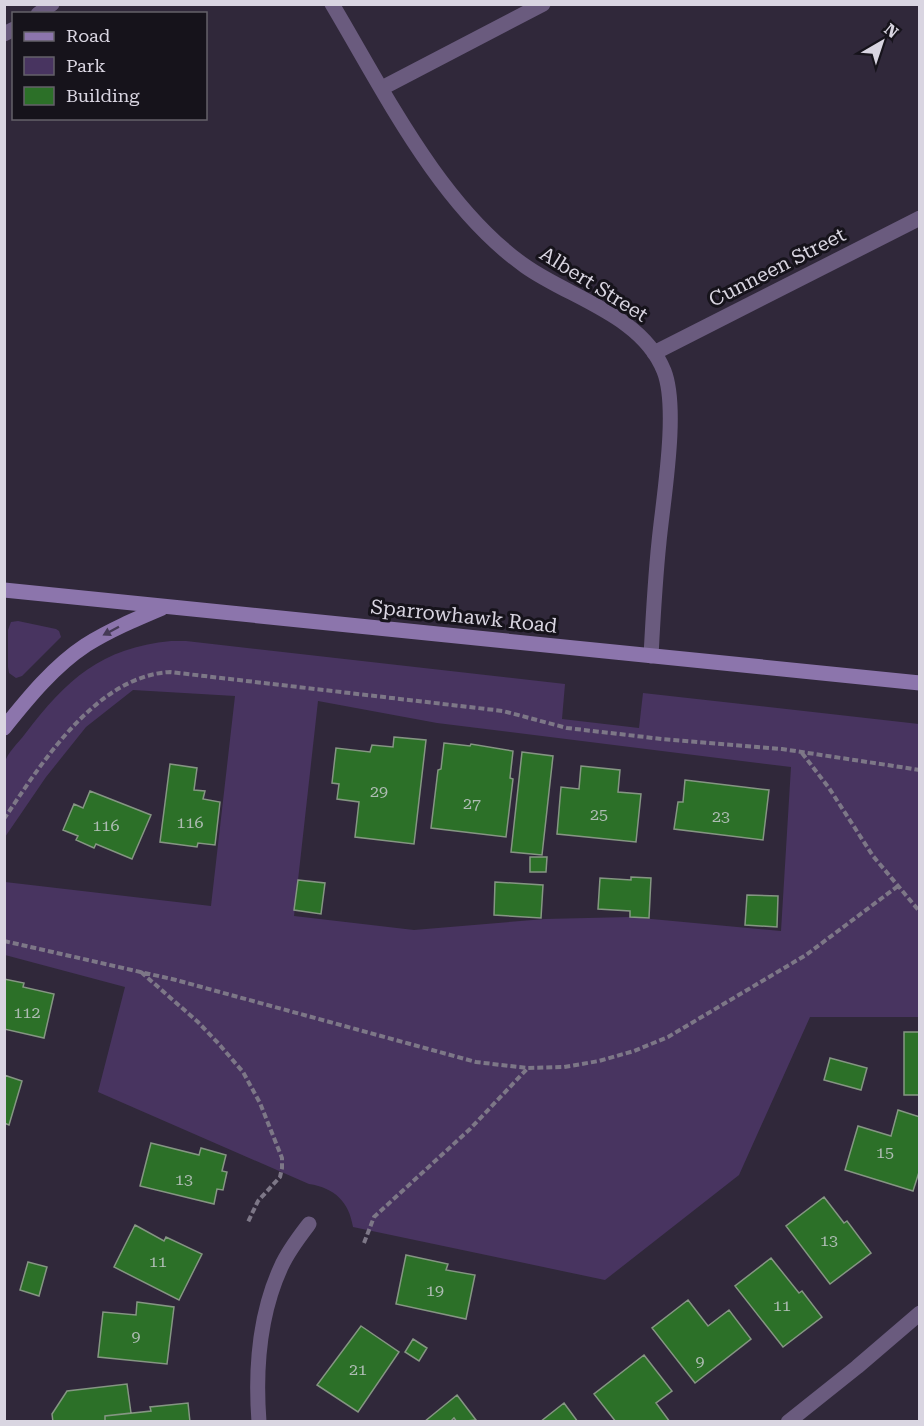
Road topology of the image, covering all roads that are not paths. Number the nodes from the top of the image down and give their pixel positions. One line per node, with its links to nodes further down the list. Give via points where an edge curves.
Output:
1 (332, 4): 3 (street, Albert Street)
2 (543, 4): 3 (street)
3 (382, 88): 5 (street, Albert Street, via 432,168 502,248 551,282 628,326)
4 (920, 218): 5 (street, Cunneen Street)
5 (654, 353): 8 (street, Albert Street, via 664,372 669,421)
6 (4, 590): 7 (main road, Sparrowhawk Road)
7 (164, 607): 8 (main road, Sparrowhawk Road); 10 (main road, one-way to 10, via 86,645 47,678)
8 (651, 656): 9 (main road, Sparrowhawk Road)
9 (920, 683)
10 (4, 728)
11 (309, 1224): 13 (street, via 282,1265 264,1318 257,1391)
12 (920, 1313): 14 (street)
13 (259, 1422)
14 (788, 1422)

